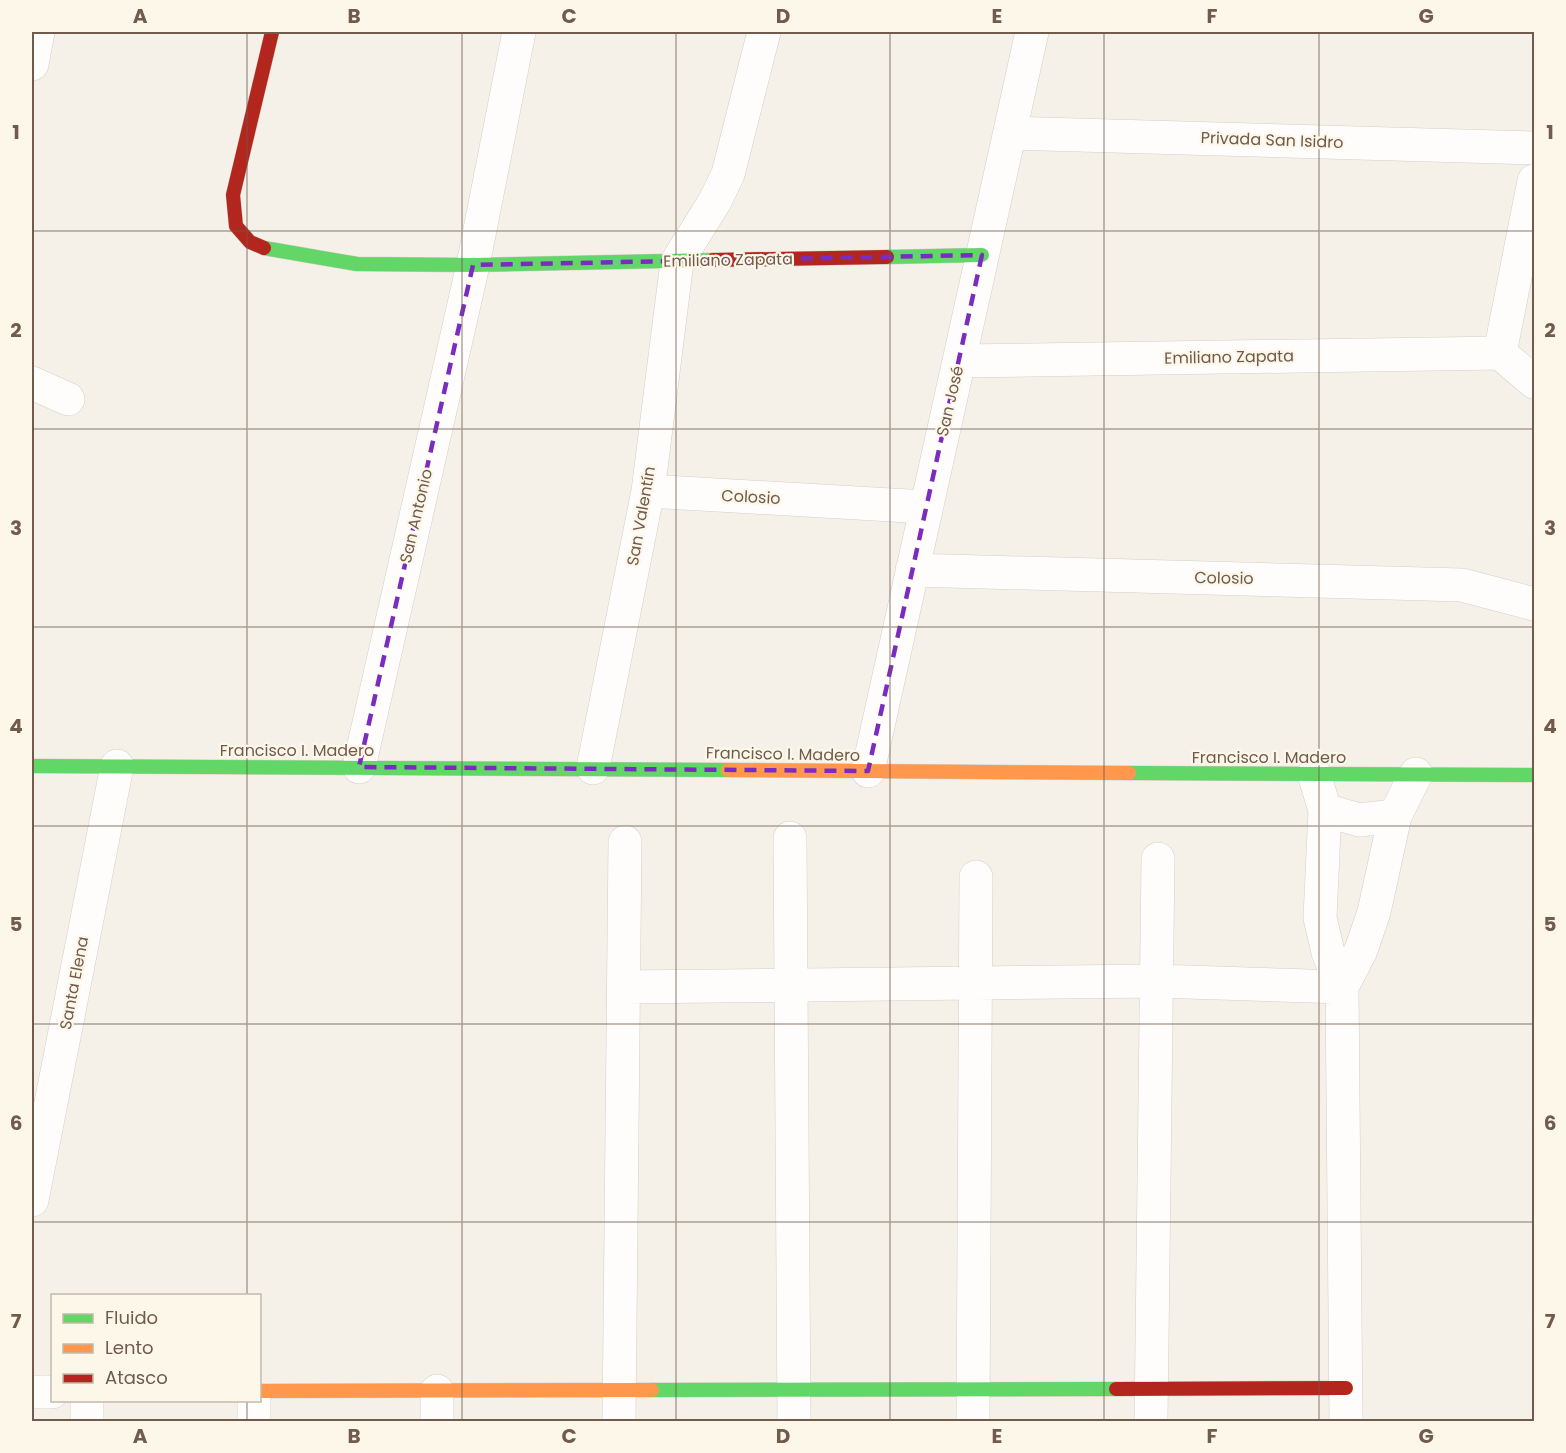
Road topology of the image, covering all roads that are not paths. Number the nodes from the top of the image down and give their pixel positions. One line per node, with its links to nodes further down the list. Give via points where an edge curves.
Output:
1 (38, 32): 6 (street)
2 (272, 32): 12 (street, via 233,195 236,226 250,242 265,248 357,264)
3 (519, 32): 12 (street, San Antonio)
4 (764, 32): 11 (street, via 728,174)
5 (1032, 32): 7 (street, San José)
6 (32, 64)
7 (1010, 133): 8 (street, Privada San Isidro); 10 (street, San José)
8 (1534, 148)
9 (1534, 181): 13 (street)
10 (982, 255): 11 (street, Emiliano Zapata); 14 (street, San José)
11 (676, 262): 12 (street, Emiliano Zapata); 18 (street, San Valentín)
12 (473, 265): 24 (street, San Antonio)
13 (1500, 353): 14 (street, Emiliano Zapata); 15 (street)
14 (959, 361): 19 (street, San José)
15 (1534, 382)
16 (32, 383): 17 (street)
17 (68, 399)
18 (648, 491): 19 (street, Colosio); 25 (street, San Valentín)
19 (926, 507): 20 (street, San José)
20 (912, 570): 21 (street, Colosio, via 1461,585); 26 (street, San José)
21 (1534, 604)
22 (32, 766): 23 (street, Francisco I. Madero)
23 (117, 766): 24 (street, Francisco I. Madero); 41 (street, Santa Elena)
24 (359, 767): 25 (street, Francisco I. Madero)
25 (593, 768): 26 (street, Francisco I. Madero)
26 (868, 771): 27 (street, Francisco I. Madero)
27 (1314, 774): 28 (street, Francisco I. Madero); 30 (street)
28 (1416, 774): 29 (street, Francisco I. Madero); 31 (street)
29 (1534, 775)
30 (1325, 810): 31 (street, via 1359,820); 40 (street, via 1320,918)
31 (1395, 816): 40 (street, via 1374,912)
32 (790, 838): 38 (street)
33 (625, 842): 39 (street)
34 (1158, 859): 36 (street)
35 (976, 877): 37 (street)
36 (1156, 981): 37 (street); 40 (street); 44 (street)
37 (975, 983): 38 (street); 43 (street)
38 (791, 986): 39 (street); 52 (street)
39 (624, 987): 51 (street)
40 (1342, 987): 42 (street)
41 (32, 1200)
42 (1346, 1388): 44 (street); 57 (street)
43 (973, 1389): 44 (street); 52 (street); 55 (street)
44 (1151, 1389): 56 (street)
45 (32, 1392): 46 (street)
46 (51, 1392)
47 (261, 1392): 50 (street)
48 (87, 1402): 53 (street)
49 (254, 1402): 54 (street)
50 (437, 1406): 51 (street)
51 (619, 1406): 52 (street)
52 (794, 1406)
53 (87, 1422)
54 (254, 1422)
55 (973, 1422)
56 (1151, 1422)
57 (1346, 1422)

